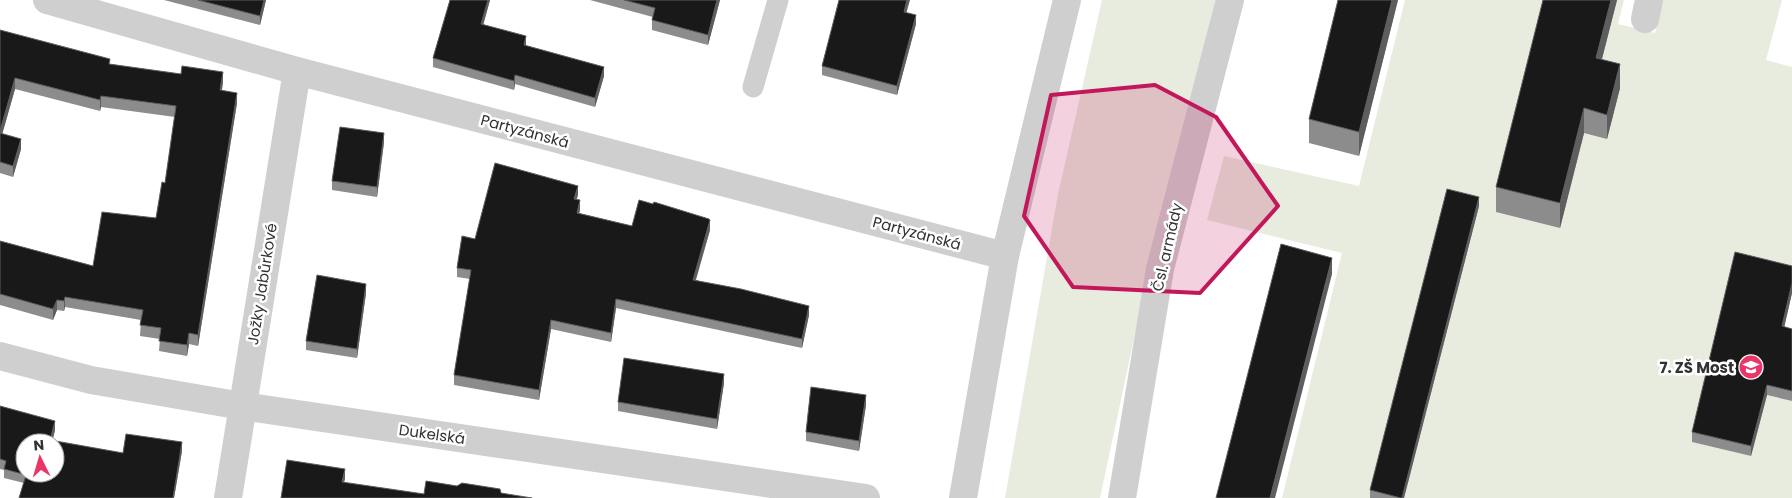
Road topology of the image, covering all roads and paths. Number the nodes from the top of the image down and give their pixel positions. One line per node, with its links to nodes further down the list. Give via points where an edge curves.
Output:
1 (47, 0): 5 (street, Partyzánská)
2 (778, 0): 6 (lane)
3 (1068, 0): 7 (street)
4 (1230, 0): 13 (street, Čsl. armády, via 1160,269)
5 (297, 71): 7 (street, Partyzánská); 9 (street, Jožky Jabůrkové)
6 (753, 87)
7 (1005, 256): 12 (street)
8 (0, 356): 9 (street, Dukelská, via 91,380)
9 (242, 406): 10 (street, Jožky Jabůrkové); 11 (street, Dukelská)
10 (228, 498)
11 (866, 498)
12 (962, 498)
13 (1122, 498)

